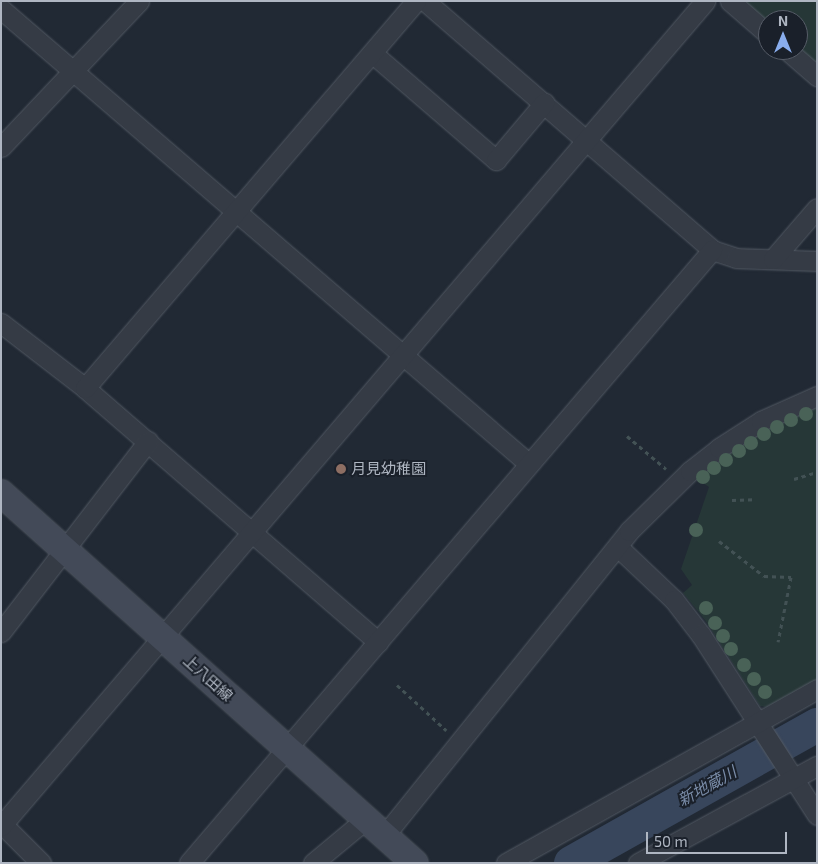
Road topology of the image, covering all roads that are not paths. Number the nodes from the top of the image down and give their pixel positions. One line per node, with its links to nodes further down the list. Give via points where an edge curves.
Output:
1 (139, 1): 10 (street)
2 (416, 1): 8 (street)
3 (425, 1): 12 (street)
4 (705, 1): 13 (street)
5 (730, 1): 7 (street)
6 (1, 9): 10 (street)
7 (758, 25)
8 (372, 53): 12 (street, via 496,160); 16 (street)
9 (799, 60): 11 (street)
10 (70, 72): 14 (street); 16 (street)
11 (817, 76)
12 (544, 103): 13 (street)
13 (588, 140): 17 (street); 21 (street)
14 (1, 147)
15 (817, 208): 18 (street)
16 (236, 213): 21 (street); 22 (street)
17 (712, 250): 18 (street, via 736,258); 25 (street)
18 (773, 259): 19 (street)
19 (817, 261)
20 (1, 323): 22 (street)
21 (402, 356): 25 (street); 27 (street)
22 (86, 388): 24 (street)
23 (817, 396): 28 (street, via 761,421 719,448 680,481 629,531)
24 (148, 441): 27 (street); 29 (street)
25 (528, 463): 32 (street)
26 (1, 493): 29 (street, 上八田線)
27 (251, 529): 31 (street); 32 (street)
28 (618, 547): 34 (street, via 674,600); 40 (street, via 460,742)
29 (65, 550): 30 (street); 31 (street, 上八田線)
30 (1, 632)
31 (161, 636): 35 (street, 上八田線); 39 (street)
32 (378, 642): 35 (street)
33 (817, 689): 34 (street)
34 (760, 727): 37 (street); 45 (street)
35 (287, 749): 40 (street, 上八田線); 42 (street)
36 (817, 766): 37 (street)
37 (790, 772): 38 (street); 46 (street)
38 (817, 815)
39 (2, 825): 41 (street)
40 (375, 828): 43 (street); 44 (street, 上八田線)
41 (41, 863)
42 (189, 863)
43 (313, 863)
44 (414, 863)
45 (506, 863)
46 (638, 863)

